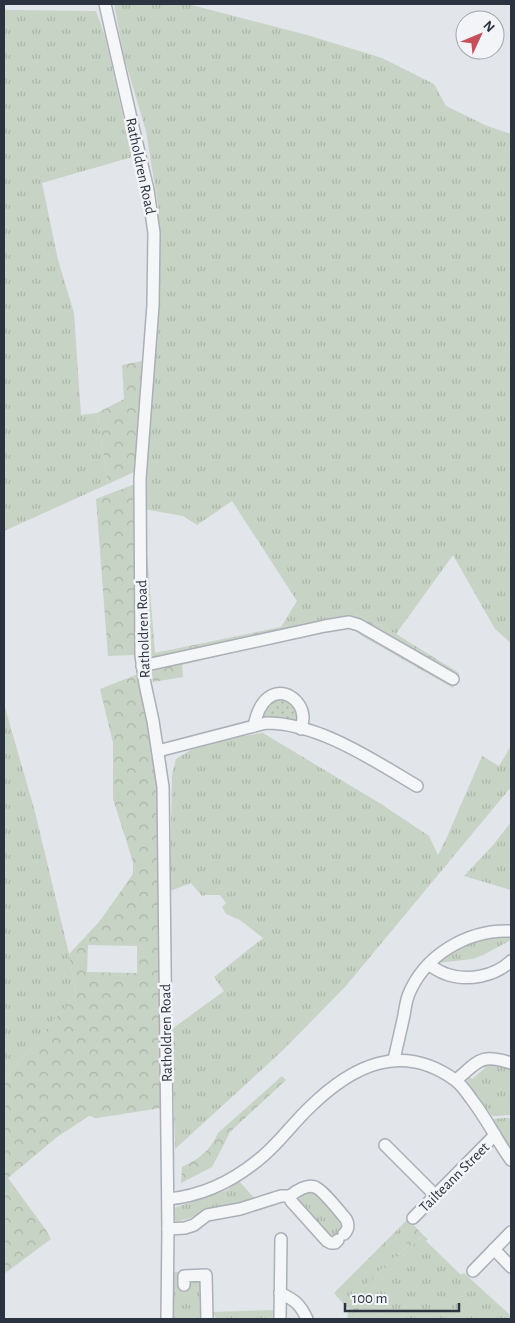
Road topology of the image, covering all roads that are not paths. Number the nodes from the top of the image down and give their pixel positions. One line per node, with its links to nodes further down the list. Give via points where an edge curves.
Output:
1 (105, 4): 2 (street, Ratholdren Road, via 148,190 154,233 153,305 140,478)
2 (142, 666): 3 (street, via 348,622 359,625); 6 (street, Ratholdren Road)
3 (453, 679)
4 (254, 726): 5 (street, via 279,723); 5 (street, via 263,703 281,693 296,700 301,708); 6 (street)
5 (301, 729): 7 (street, via 348,746)
6 (158, 751): 19 (street, Ratholdren Road, via 163,796)
7 (417, 786)
8 (511, 931): 10 (street, via 501,930 468,938 440,954)
9 (511, 961): 10 (street, via 484,976 470,977 447,975)
10 (429, 965): 11 (street, via 408,997)
11 (394, 1060): 13 (street, via 428,1065); 19 (street, via 379,1063 342,1080 310,1107 274,1147 242,1172 216,1187)
12 (511, 1063): 13 (street, via 485,1058)
13 (456, 1080): 14 (street)
14 (495, 1135): 16 (street); 17 (street, Tailteann Street)
15 (385, 1145): 17 (street)
16 (511, 1160)
17 (435, 1195): 20 (street, Tailteann Street)
18 (290, 1196): 18 (street, via 291,1202 327,1241 335,1243 348,1230 346,1219 317,1187 310,1186); 21 (street, via 207,1216 185,1228)
19 (168, 1199): 21 (street, Ratholdren Road)
20 (413, 1218)
21 (168, 1229): 29 (street, Ratholdren Road)
22 (511, 1232): 24 (street)
23 (281, 1239): 28 (street)
24 (494, 1249): 25 (street); 26 (street)
25 (511, 1266)
26 (473, 1271)
27 (184, 1285): 30 (street, via 184,1276 206,1275)
28 (280, 1293): 31 (street); 32 (street, via 292,1298)
29 (167, 1319)
30 (207, 1319)
31 (280, 1319)
32 (307, 1319)

